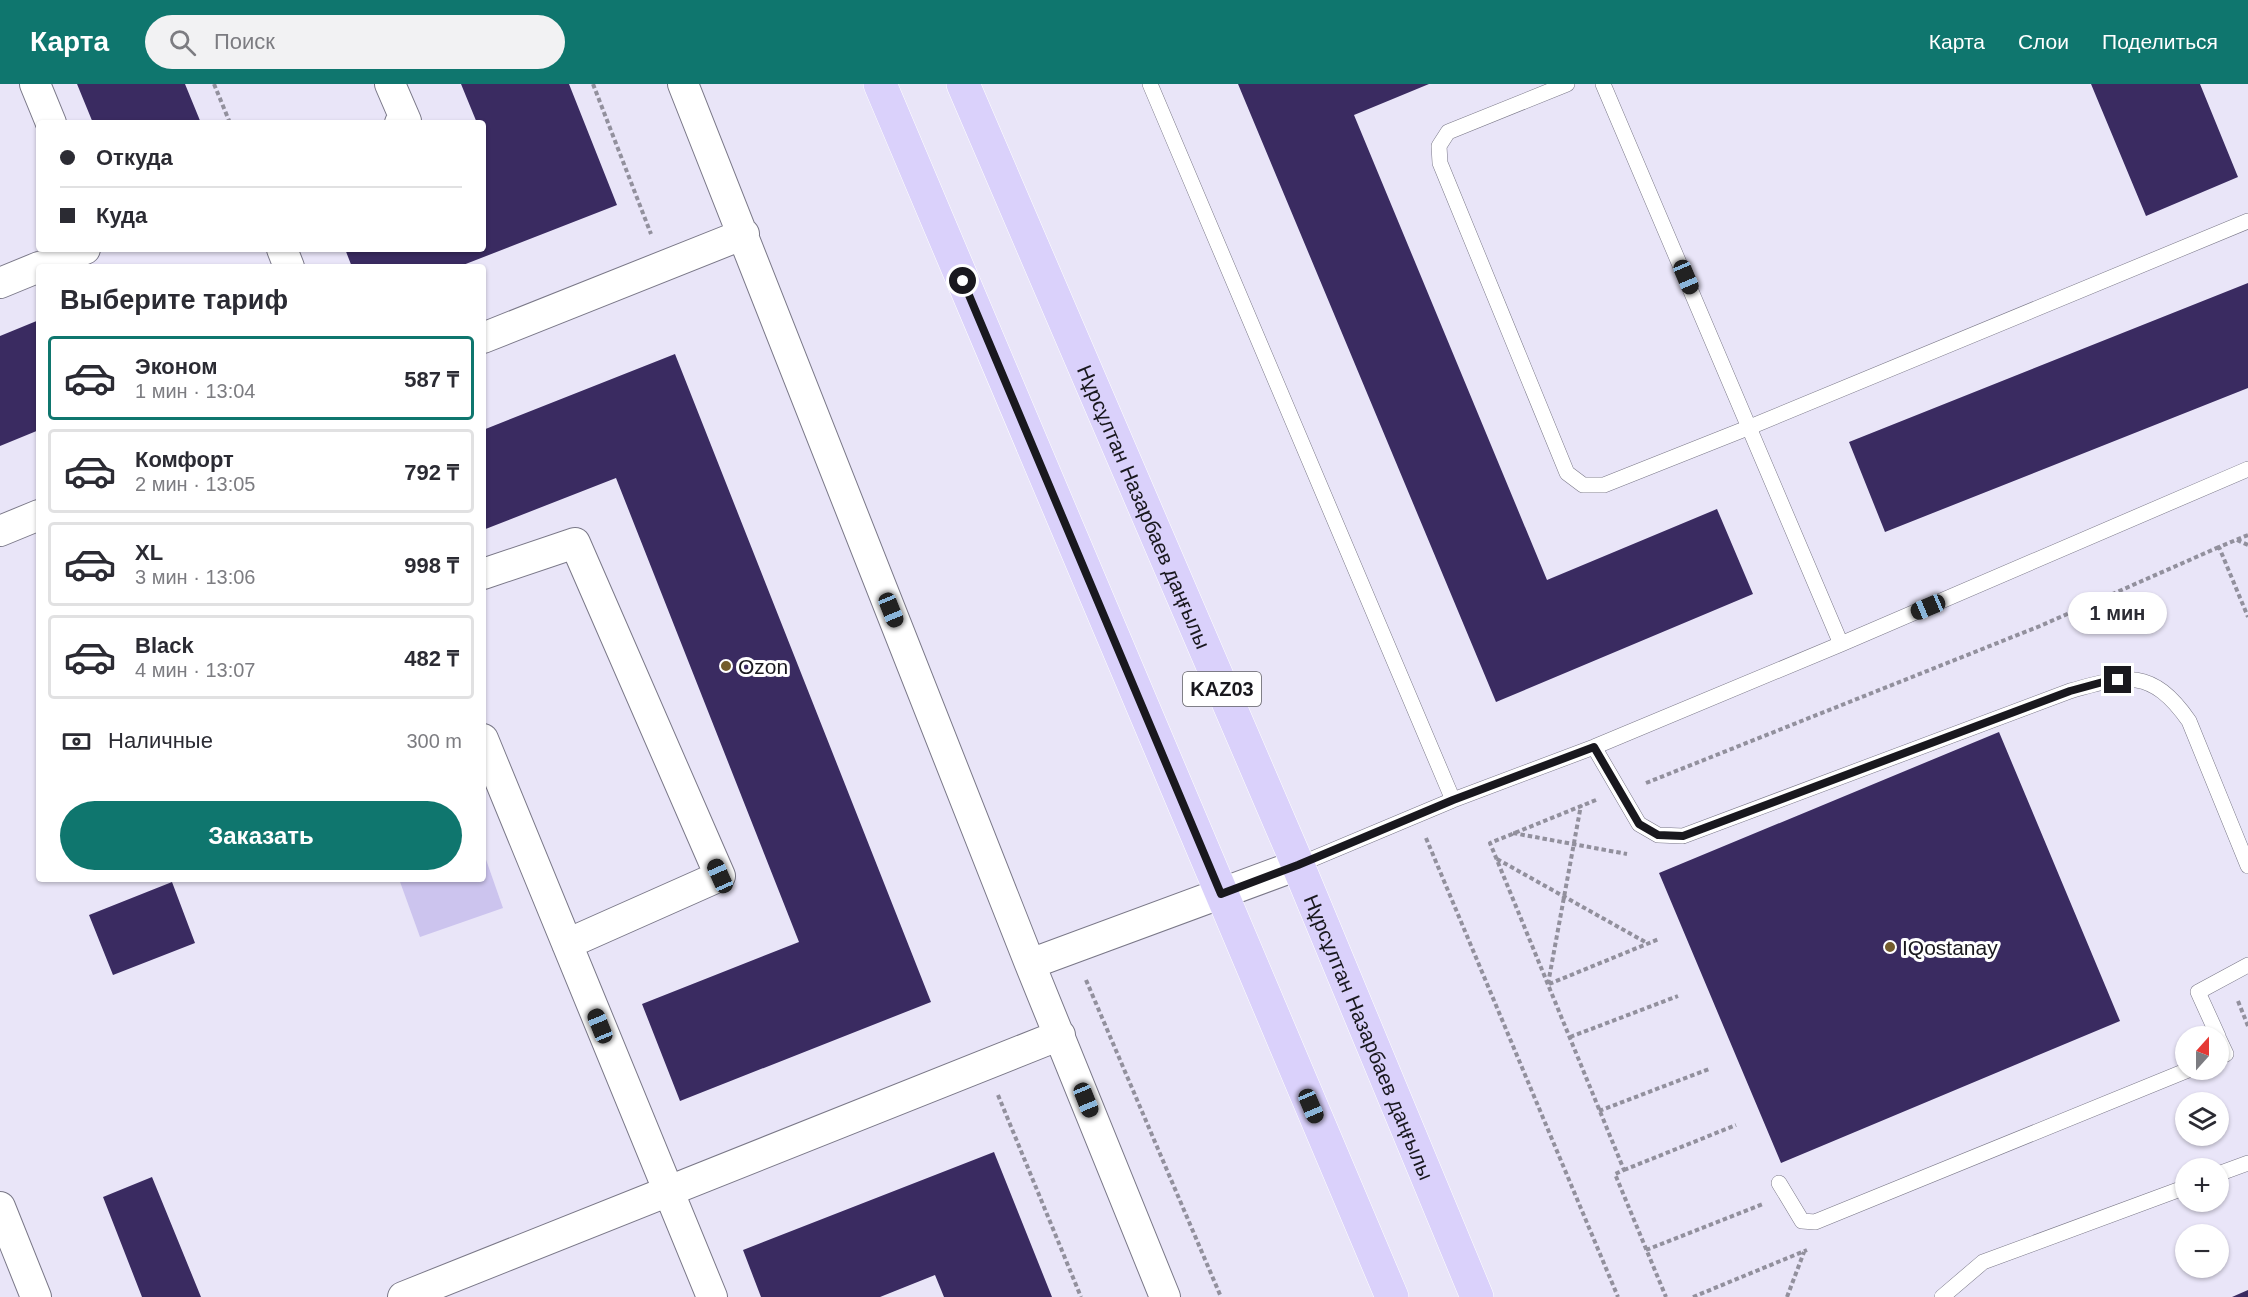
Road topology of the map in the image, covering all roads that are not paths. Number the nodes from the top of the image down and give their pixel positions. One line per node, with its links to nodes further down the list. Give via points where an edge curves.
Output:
1 (35, 84): 9 (street)
2 (390, 84): 10 (street)
3 (683, 84): 12 (street)
4 (880, 84): 29 (main road)
5 (963, 84): 27 (main road, Нұрсұлтан Назарбаев даңғылы / KАZ03)
6 (1150, 84): 26 (lane)
7 (1566, 84): 18 (lane, via 1448,132 1439,146 1440,163 1567,473 1584,485 1604,485)
8 (1604, 84): 18 (lane)
9 (50, 120)
10 (406, 120)
11 (2248, 221): 18 (lane)
12 (744, 234): 17 (street); 31 (street)
13 (77, 252): 14 (street)
14 (47, 264)
15 (36, 268): 16 (street)
16 (0, 283)
17 (486, 337)
18 (1750, 427): 23 (lane)
19 (2248, 469): 23 (lane)
20 (36, 516): 21 (street)
21 (0, 531)
22 (486, 573): 30 (street, via 575,543 720,876)
23 (1841, 644): 25 (lane)
24 (486, 746): 30 (street)
25 (1594, 747): 26 (lane); 28 (lane, via 1639,824 1658,835 1683,836 2070,691 2133,678 2155,685 2189,721)
26 (1453, 800): 27 (lane)
27 (1298, 865): 29 (street); 47 (main road, Нұрсұлтан Назарбаев даңғылы / KАZ03)
28 (2248, 866)
29 (1221, 894): 31 (street); 46 (main road)
30 (567, 944): 39 (street)
31 (1030, 964): 34 (street)
32 (2248, 965): 33 (lane, via 2198,992)
33 (2213, 1026)
34 (1060, 1035): 39 (street); 45 (street)
35 (2175, 1075): 38 (lane, via 1815,1222 1802,1221)
36 (2248, 1163): 37 (lane)
37 (2229, 1170)
38 (1779, 1183)
39 (668, 1191): 43 (street); 44 (street)
40 (2175, 1191): 48 (lane, via 1983,1262)
41 (0, 1207): 42 (street)
42 (36, 1297)
43 (403, 1297)
44 (712, 1297)
45 (1165, 1297)
46 (1392, 1297)
47 (1477, 1297)
48 (1942, 1297)

